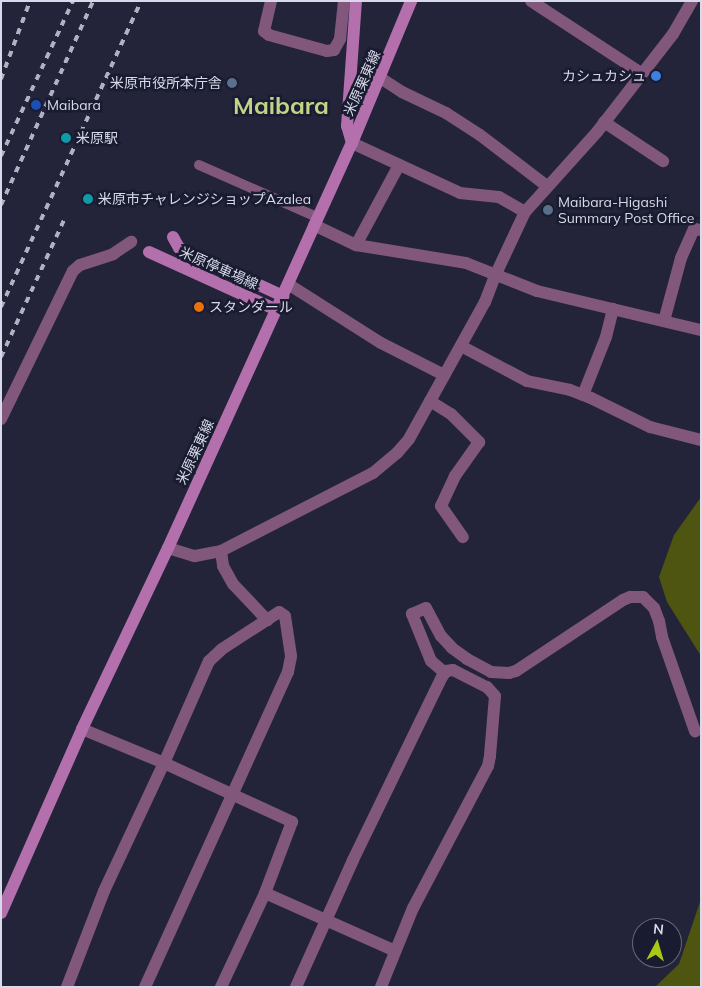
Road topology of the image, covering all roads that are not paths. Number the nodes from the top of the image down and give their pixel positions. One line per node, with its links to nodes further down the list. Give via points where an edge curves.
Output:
1 (271, 1): 2 (street, via 264,31 327,51 334,50 340,39)
2 (344, 1)
3 (356, 1): 10 (main road, via 347,126)
4 (411, 1): 8 (main road, 米原栗東線)
5 (530, 1): 7 (street)
6 (692, 1): 7 (street, via 673,34)
7 (641, 73): 9 (street)
8 (379, 77): 10 (main road, 米原栗東線); 14 (street, via 453,117)
9 (604, 122): 11 (street); 14 (street)
10 (352, 143): 13 (street); 16 (main road, 米原栗東線)
11 (663, 161)
12 (199, 165): 16 (street)
13 (399, 165): 15 (street, via 460,193 500,197); 20 (street)
14 (547, 186): 15 (street)
15 (526, 212): 22 (street)
16 (315, 221): 20 (street); 23 (main road, 米原栗東線)
17 (701, 230): 27 (street, via 694,229 681,258)
18 (173, 237): 24 (main road, 米原停車場線, via 179,248)
19 (131, 242): 33 (street, via 113,254 73,270)
20 (356, 245): 22 (street, via 466,263)
21 (149, 252): 26 (main road, 米原停車場線)
22 (495, 276): 25 (street, via 537,291); 29 (street, via 486,302)
23 (288, 284): 24 (main road, 米原栗東線); 30 (street, via 381,343)
24 (283, 296): 26 (main road, 米原栗東線)
25 (613, 309): 27 (street); 31 (street)
26 (277, 310): 36 (main road, 米原栗東線)
27 (664, 321): 28 (street)
28 (701, 330)
29 (461, 346): 30 (street); 31 (street, via 528,381)
30 (444, 376): 32 (street)
31 (583, 395): 34 (street, via 650,427)
32 (430, 401): 35 (street, via 451,414 479,442 455,476 441,506); 37 (street, via 409,439 373,474)
33 (1, 419)
34 (701, 440)
35 (463, 537)
36 (168, 548): 37 (street, via 195,556); 40 (main road, 米原栗東線)
37 (221, 551): 38 (street, via 223,566 233,584)
38 (267, 620): 42 (street, via 209,660); 43 (street, via 279,612 285,616 291,662)
39 (445, 673): 41 (street, via 431,661 412,614 426,608 441,636 452,648 491,672 509,673 623,600 643,597 654,608); 46 (street); 47 (street, via 453,670 492,692 495,704 490,756 488,766)
40 (82, 728): 42 (street); 45 (main road, 米原栗東線)
41 (695, 730)
42 (164, 763): 43 (street); 48 (street, via 104,891)
43 (232, 795): 44 (street, via 292,822); 49 (street)
44 (265, 893): 46 (street); 50 (street)
45 (1, 913)
46 (327, 920): 47 (street); 51 (street)
47 (395, 951): 52 (street)
48 (66, 987)
49 (145, 987)
50 (221, 987)
51 (296, 987)
52 (381, 987)

